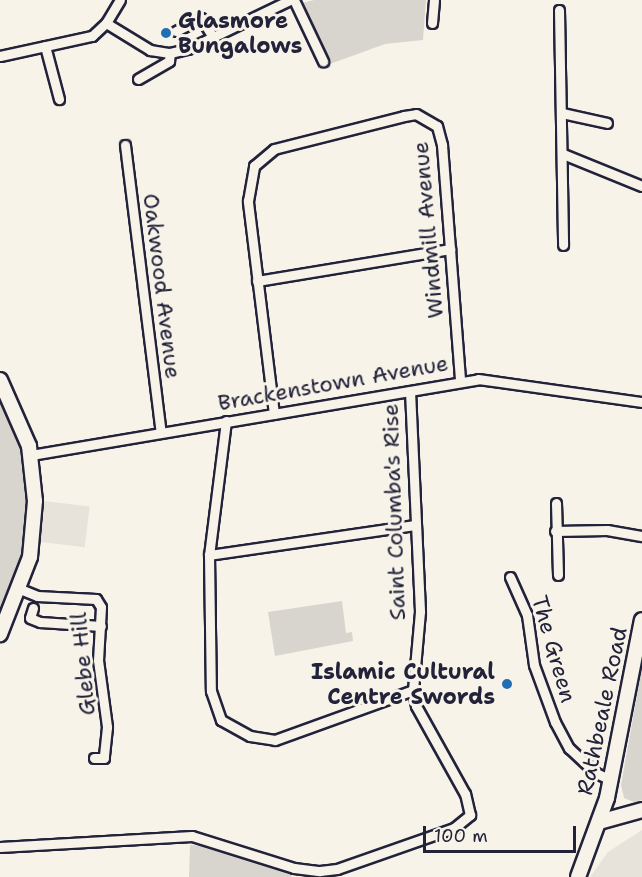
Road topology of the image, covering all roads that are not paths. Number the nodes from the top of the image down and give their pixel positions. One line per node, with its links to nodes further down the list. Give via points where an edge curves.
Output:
1 (120, 0): 5 (street)
2 (292, 0): 8 (street); 12 (street)
3 (434, 0): 6 (street)
4 (559, 10): 15 (street)
5 (106, 23): 9 (street, via 92,36); 10 (street, via 150,50)
6 (432, 23)
7 (176, 31): 8 (street, via 201,18)
8 (213, 38): 10 (street)
9 (45, 46): 11 (street); 14 (street)
10 (170, 53): 13 (street, via 169,61)
11 (0, 56)
12 (323, 61)
13 (138, 79)
14 (59, 99)
15 (562, 113): 16 (street); 18 (street)
16 (607, 123)
17 (125, 145): 29 (street, Oakwood Avenue)
18 (563, 154): 19 (street); 20 (street)
19 (642, 186)
20 (563, 245)
21 (450, 249): 22 (street); 22 (street, Windmill Avenue, via 442,145 437,126 416,114 274,149 262,156 249,180 248,201); 24 (street, Windmill Avenue)
22 (257, 281): 27 (street, Windmill Avenue)
23 (0, 380): 30 (street)
24 (460, 381): 25 (street, Brackenstown Avenue); 26 (street, Brackenstown Avenue, via 500,380)
25 (410, 391): 27 (street, Brackenstown Avenue); 32 (street, Saint Columba's Rise)
26 (642, 402)
27 (274, 414): 28 (street, Brackenstown Avenue)
28 (226, 421): 29 (street, Brackenstown Avenue); 35 (street)
29 (161, 432): 30 (street, Brackenstown Avenue)
30 (31, 455): 38 (street, via 34,533)
31 (556, 503): 33 (street)
32 (414, 525): 35 (street); 43 (street, Saint Columba's Rise, via 420,611)
33 (555, 531): 34 (street, via 607,530); 36 (street)
34 (642, 536)
35 (209, 555): 43 (street, via 212,691 221,720 233,729 275,740)
36 (558, 575)
37 (510, 577): 45 (street, The Green, via 527,615 534,665 555,722 576,755)
38 (20, 589): 40 (street, Glebe Hill, via 37,596 96,599 101,607); 42 (street)
39 (33, 608): 40 (street, via 30,618 40,622)
40 (101, 626): 44 (street, Glebe Hill, via 99,671 107,727 104,758)
41 (641, 626): 45 (street, Rathbeale Road)
42 (0, 634)
43 (412, 690): 48 (street, Saint Columba's Rise, via 416,706 465,794 470,815 454,828 337,869 320,871 294,868 192,836)
44 (94, 758)
45 (611, 780): 47 (street, Rathbeale Road)
46 (642, 810): 47 (street)
47 (599, 822): 49 (street, Rathbeale Road)
48 (0, 847)
49 (578, 877)

